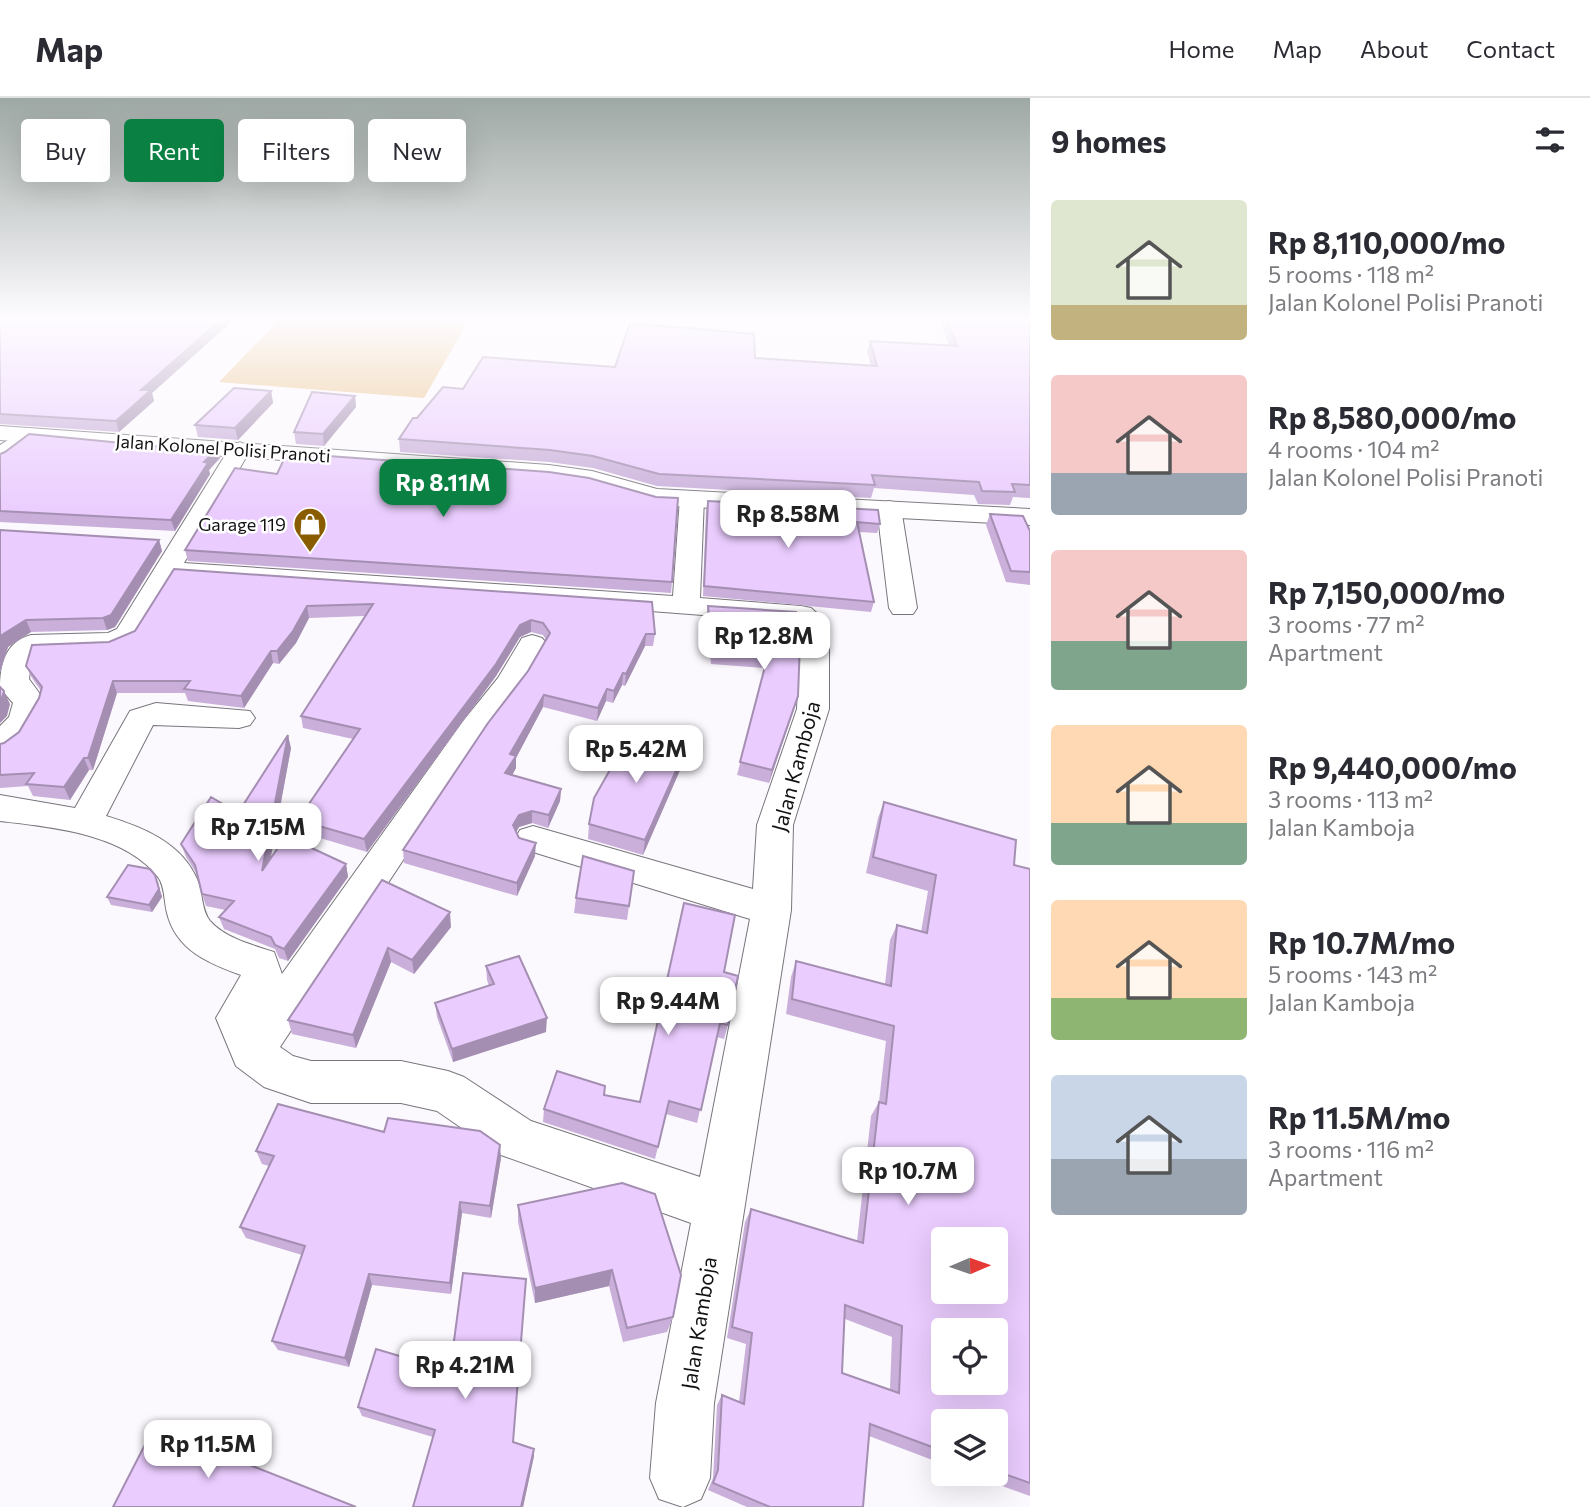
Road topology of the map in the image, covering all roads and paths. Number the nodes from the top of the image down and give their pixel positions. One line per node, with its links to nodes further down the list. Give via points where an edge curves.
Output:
1 (0, 433): 2 (street, Jalan Kolonel Polisi Pranoti)
2 (28, 434): 3 (street, Jalan Kolonel Polisi Pranoti); 4 (street)
3 (240, 449): 5 (street, Jalan Kolonel Polisi Pranoti, via 549,472 641,494); 9 (street)
4 (0, 456)
5 (692, 498): 6 (street, Jalan Kolonel Polisi Pranoti); 11 (street)
6 (889, 508): 7 (street, Jalan Kolonel Polisi Pranoti); 12 (street)
7 (1030, 517)
8 (158, 540): 9 (street)
9 (185, 542): 10 (street)
10 (169, 570): 11 (street, via 303,575 451,600); 15 (street, via 121,640 46,642 31,644 21,652 12,668 13,686 29,701 24,720)
11 (686, 606): 19 (street, Jalan Kamboja, via 801,614 815,624 813,709 775,825)
12 (903, 608)
13 (532, 644): 20 (street, via 511,682 475,727)
14 (239, 718): 17 (street, via 156,713 141,718)
15 (0, 746)
16 (0, 808): 17 (street)
17 (84, 823): 20 (street, via 137,843 170,866 198,934 217,948 259,964 262,976 238,1018)
18 (533, 839): 19 (street)
19 (771, 910): 21 (street, Jalan Kamboja)
20 (252, 1052): 21 (street, via 280,1072 311,1082 401,1082 447,1092 518,1139)
21 (718, 1208): 22 (street, Jalan Kamboja, via 685,1403)
22 (680, 1478)

